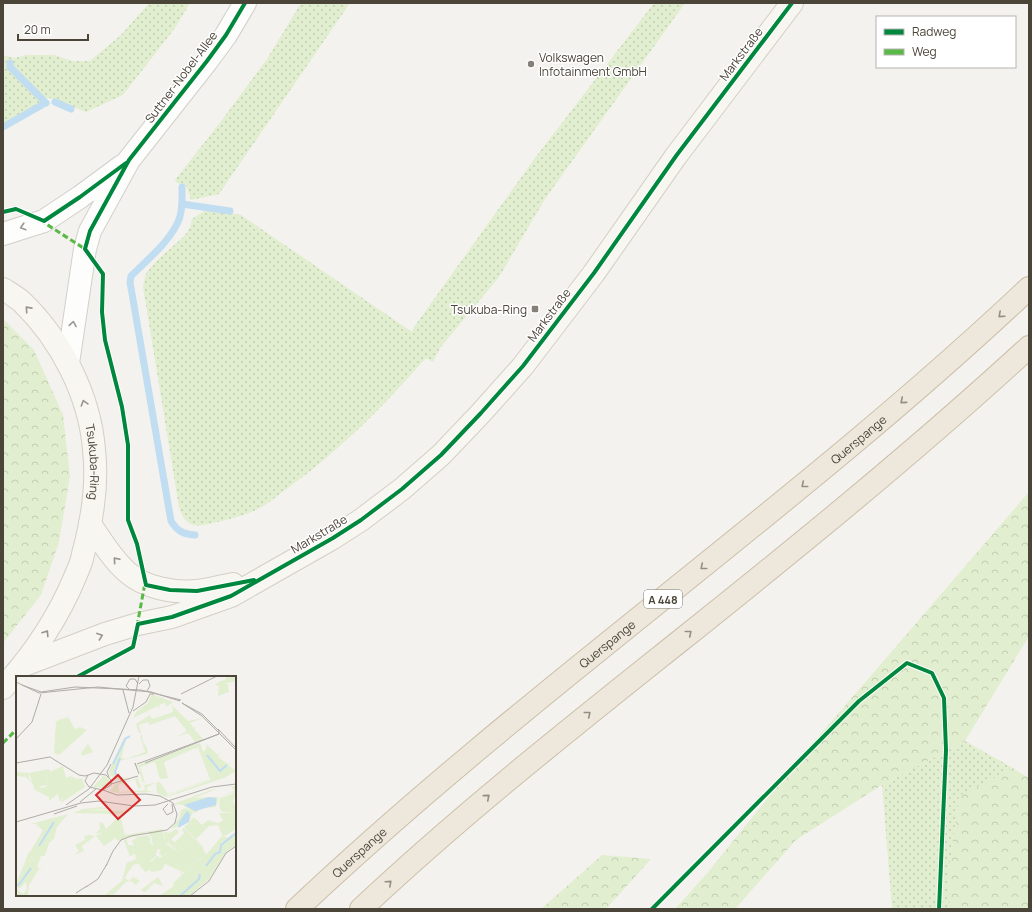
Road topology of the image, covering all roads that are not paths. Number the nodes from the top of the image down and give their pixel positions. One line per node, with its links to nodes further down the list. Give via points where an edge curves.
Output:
1 (245, 3): 3 (street, Suttner-Nobel-Allee, via 207,61)
2 (792, 3): 10 (main road, Markstraße, via 676,156 594,273 523,366 482,413 408,484 361,520)
3 (129, 160): 4 (street, Suttner-Nobel-Allee, one-way to 4, via 80,198 44,221); 8 (street, Suttner-Nobel-Allee, one-way to 3, via 90,231)
4 (3, 234)
5 (1029, 288): 13 (highway, Querspange / A 448, one-way to 13, via 914,392 820,472 463,761)
6 (3, 289): 8 (main road, Tsukuba-Ring, one-way to 6, via 45,328 22,302)
7 (1029, 347): 14 (highway, one-way to 7, via 485,799 893,467)
8 (68, 363): 9 (main road, Tsukuba-Ring, one-way to 8, via 95,487 94,449 88,415 78,383)
9 (90, 524): 10 (main road, Markstraße, one-way to 9, via 197,591 170,590 146,585 115,560); 11 (main road, Tsukuba-Ring, one-way to 9, via 68,592 83,556)
10 (262, 578): 11 (main road, Markstraße, one-way to 10, via 105,634 172,617 231,596)
11 (24, 665): 12 (main road, Tsukuba-Ring)
12 (3, 688)
13 (297, 909)
14 (361, 909)

